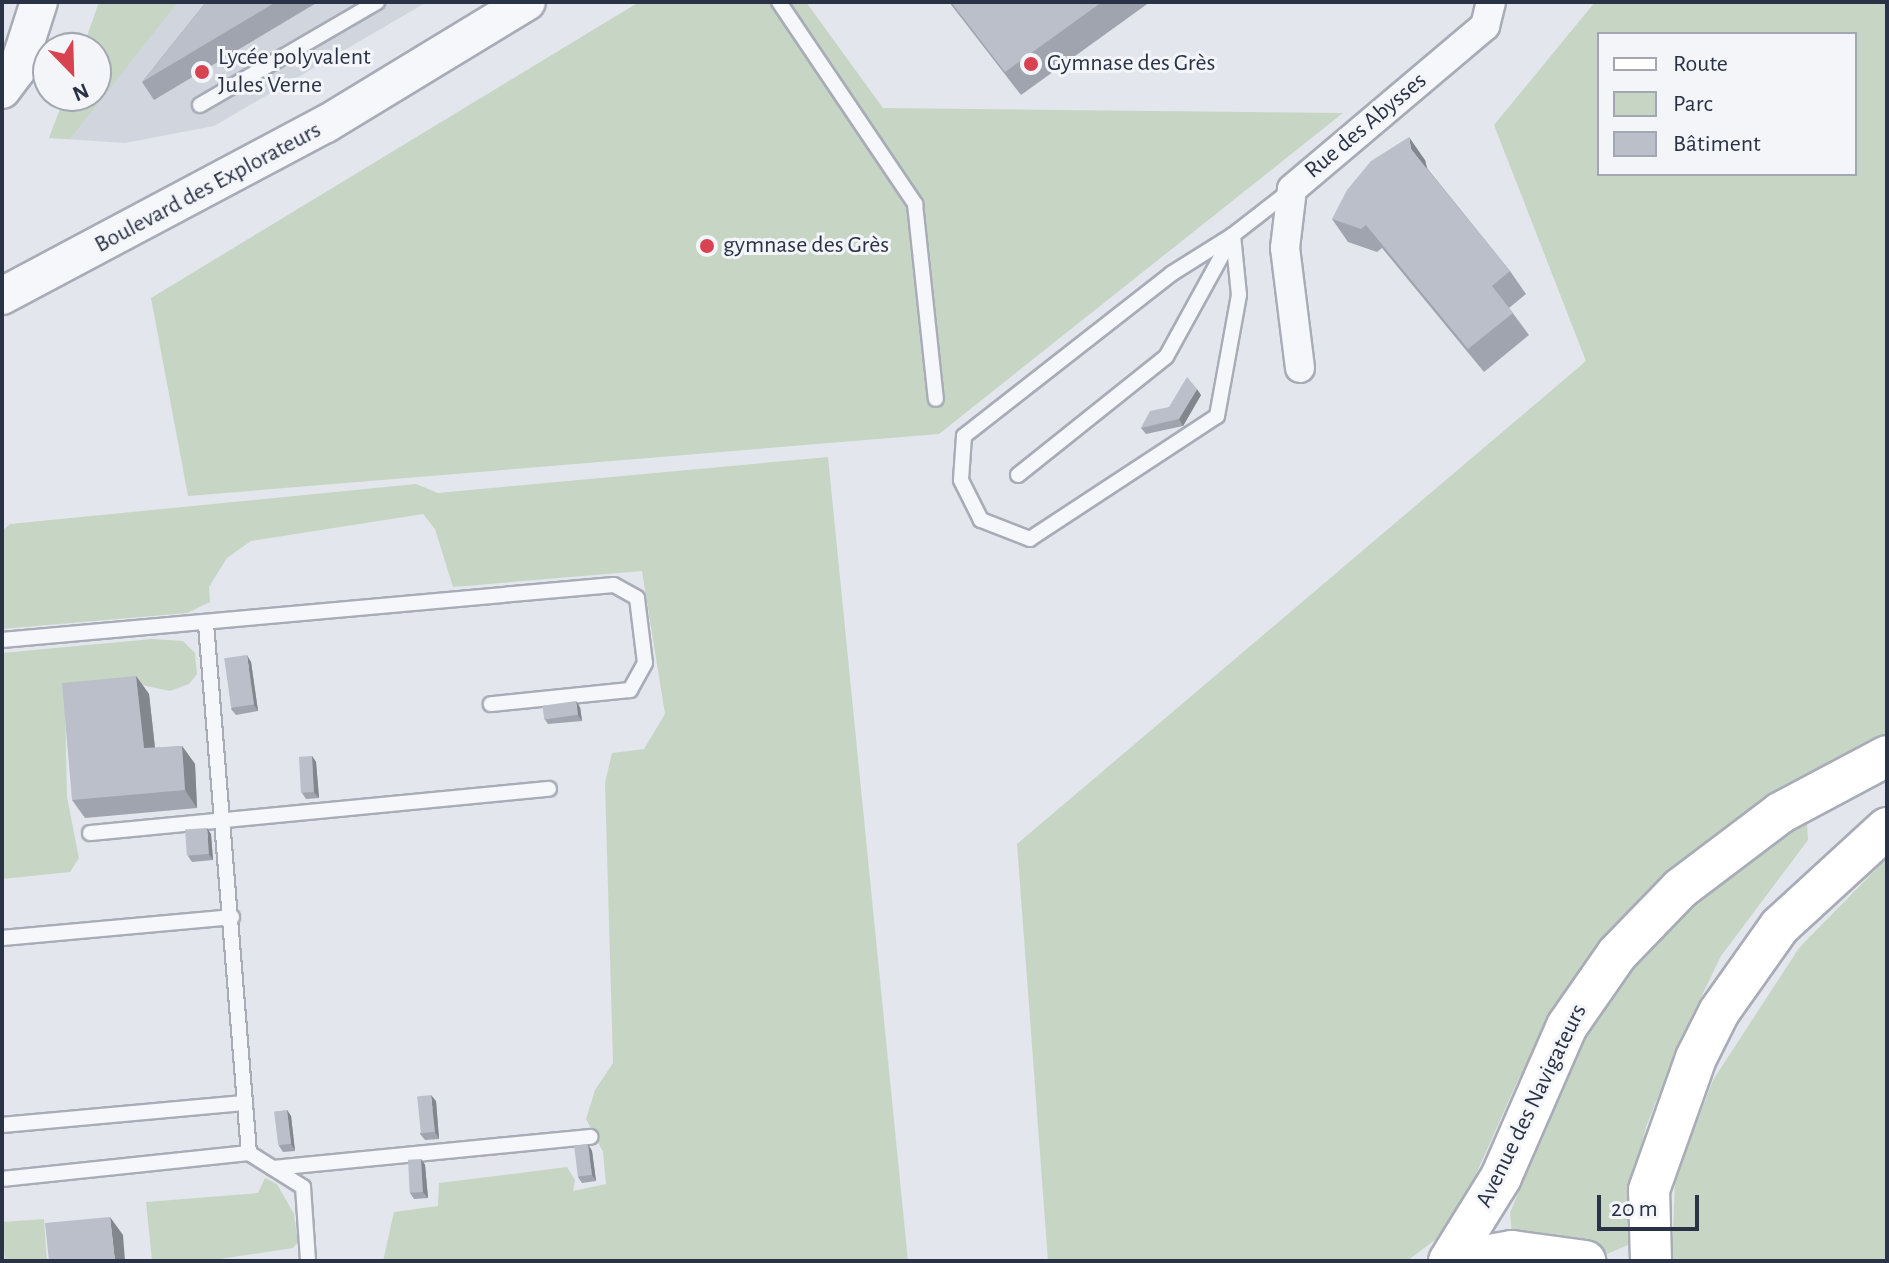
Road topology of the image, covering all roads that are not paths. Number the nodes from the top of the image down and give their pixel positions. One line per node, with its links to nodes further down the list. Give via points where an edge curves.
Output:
1 (37, 2): 6 (street); 7 (street, via 17,70)
2 (377, 2): 8 (lane)
3 (527, 2): 11 (street, Boulevard des Explorateurs, via 326,124)
4 (779, 2): 13 (lane, via 915,204)
5 (1491, 2): 9 (street, Rue des Abysses, via 1485,26)
6 (2, 50)
7 (2, 90)
8 (200, 105)
9 (1292, 189): 10 (lane); 12 (street, Rue des Abysses, via 1285,248)
10 (1233, 235): 10 (lane, via 1171,274 964,436 961,480 981,520 1030,539 1217,416 1239,295); 14 (lane, via 1166,357)
11 (4, 295)
12 (1300, 368)
13 (936, 399)
14 (1018, 475)
15 (206, 624): 16 (lane); 17 (lane, via 614,585 637,598 645,663 630,690); 20 (lane)
16 (2, 640)
17 (491, 704)
18 (1887, 756): 32 (main road, Avenue des Navigateurs, via 1780,813 1681,888 1617,954 1567,1026 1501,1177)
19 (549, 789): 20 (lane)
20 (222, 820): 22 (lane); 23 (lane)
21 (1887, 828): 35 (main road, via 1780,926 1719,1012 1655,1167 1646,1220)
22 (90, 833)
23 (232, 917): 24 (lane); 25 (lane)
24 (2, 938)
25 (245, 1103): 26 (lane); 28 (lane)
26 (2, 1125)
27 (590, 1137): 29 (lane)
28 (249, 1153): 29 (lane); 30 (lane)
29 (273, 1168): 31 (lane, via 303,1187)
30 (2, 1179)
31 (308, 1261)
32 (1449, 1261)
33 (1457, 1261): 34 (main road, via 1512,1251)
34 (1585, 1261)
35 (1651, 1261)

